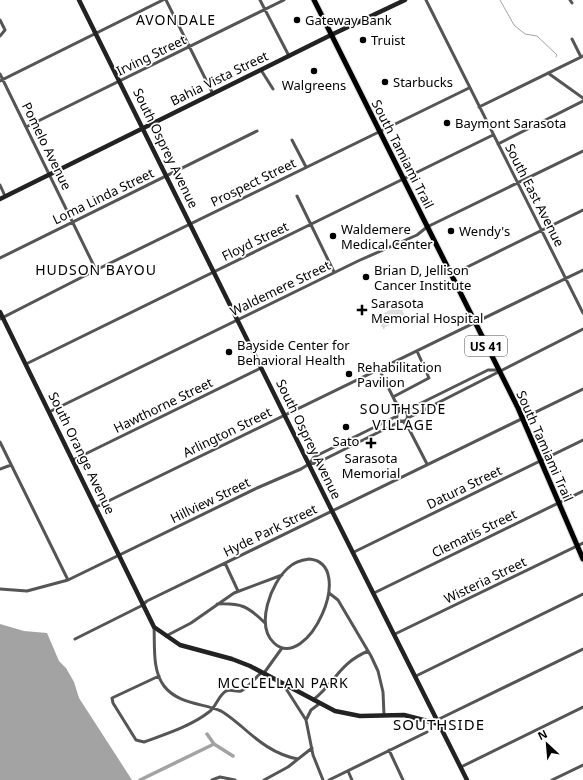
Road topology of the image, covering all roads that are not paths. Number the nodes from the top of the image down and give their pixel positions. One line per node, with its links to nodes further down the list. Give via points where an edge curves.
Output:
1 (79, 0): 10 (street, South Osprey Avenue)
2 (165, 0): 10 (street); 14 (street)
3 (260, 0): 8 (street)
4 (284, 0): 8 (street, Irving Street)
5 (314, 0): 11 (main road, South Tamiami Trail / US 41)
6 (405, 0): 11 (street, Bahia Vista Street)
7 (426, 0): 22 (street, South East Avenue)
8 (265, 10): 14 (street, Irving Street); 15 (street)
9 (0, 20): 12 (street, via 5,30)
10 (96, 34): 20 (street); 21 (street, South Osprey Avenue)
11 (331, 35): 15 (street, Bahia Vista Street); 30 (main road, South Tamiami Trail / US 41)
12 (0, 36)
13 (572, 39): 16 (street)
14 (190, 47): 21 (street, Irving Street); 24 (street)
15 (289, 56): 17 (street, Bahia Vista Street)
16 (582, 56): 18 (street)
17 (261, 70): 23 (street); 24 (street, Bahia Vista Street)
18 (548, 73): 25 (street); 26 (street)
19 (0, 74): 20 (street, Pomelo Avenue)
20 (2, 80): 27 (street, Pomelo Avenue)
21 (120, 81): 27 (street, Irving Street); 28 (street, South Osprey Avenue)
22 (469, 88): 26 (street, South East Avenue); 30 (street, Prospect Street)
23 (272, 89)
24 (213, 94): 28 (street, Bahia Vista Street)
25 (583, 100): 33 (street)
26 (479, 106): 31 (street, South East Avenue)
27 (26, 127): 36 (street, Pomelo Avenue)
28 (144, 128): 36 (street, Bahia Vista Street); 37 (street, South Osprey Avenue)
29 (258, 131): 37 (street, Loma Linda Street)
30 (379, 131): 35 (street, Prospect Street); 38 (main road, South Tamiami Trail / US 41)
31 (493, 135): 33 (street, South East Avenue); 38 (street, Floyd Street)
32 (292, 140): 35 (street)
33 (498, 144): 39 (street, South East Avenue)
34 (583, 151): 39 (street, Waldemere Street)
35 (306, 167): 45 (street, Prospect Street)
36 (50, 174): 42 (street, Bahia Vista Street); 44 (street, Pomelo Avenue)
37 (168, 176): 44 (street, Loma Linda Street); 45 (street, South Osprey Avenue)
38 (403, 179): 46 (street, Floyd Street); 47 (main road, South Tamiami Trail / US 41)
39 (518, 183): 47 (street, Waldemere Street); 48 (street, South East Avenue)
40 (0, 185): 42 (street)
41 (297, 196): 46 (street)
42 (2, 198)
43 (583, 210): 48 (street)
44 (73, 222): 49 (street, Loma Linda Street); 50 (street, Pomelo Avenue)
45 (191, 224): 50 (street, Prospect Street); 52 (street, South Osprey Avenue)
46 (311, 224): 52 (street, Floyd Street); 53 (street)
47 (427, 227): 53 (street, Waldemere Street, via 403,242); 54 (main road, South Tamiami Trail / US 41)
48 (542, 230): 54 (street); 55 (street, South East Avenue)
49 (0, 258)
50 (96, 270): 58 (street, Prospect Street)
51 (583, 270): 55 (street, Arlington Street)
52 (215, 271): 59 (street, South Osprey Avenue); 63 (street, Floyd Street)
53 (334, 272): 59 (street, Waldemere Street)
54 (451, 275): 60 (main road, South Tamiami Trail / US 41)
55 (566, 278): 57 (street, South East Avenue); 60 (street, Arlington Street)
56 (0, 312): 58 (street, South Orange Avenue)
57 (583, 313)
58 (1, 318): 63 (street, South Orange Avenue)
59 (238, 320): 64 (street, South Osprey Avenue); 71 (street, Waldemere Street)
60 (475, 322): 62 (street, Arlington Street); 66 (main road, South Tamiami Trail / US 41)
61 (583, 329): 66 (street)
62 (417, 351): 65 (street, Arlington Street); 68 (street, via 430,376 427,381)
63 (26, 364): 71 (street, South Orange Avenue)
64 (261, 368): 73 (street, South Osprey Avenue); 80 (street, Hawthorne Street)
65 (379, 369): 68 (street); 73 (street, Arlington Street)
66 (498, 370): 70 (street, via 488,370); 74 (street, via 492,376); 75 (main road, South Tamiami Trail / US 41)
67 (583, 389): 75 (street, Hyde Park Street)
68 (393, 397): 69 (street)
69 (395, 401): 70 (street); 72 (street)
70 (404, 410): 72 (street, Hillview Street); 74 (street, via 408,414)
71 (50, 412): 80 (street, South Orange Avenue)
72 (397, 414): 76 (street); 82 (street, Hillview Street, via 314,457)
73 (285, 415): 82 (street, South Osprey Avenue); 88 (street, Arlington Street)
74 (407, 418): 76 (street, Hillview Street); 77 (street)
75 (522, 418): 81 (main road, South Tamiami Trail / US 41); 83 (street, Hyde Park Street)
76 (402, 421): 77 (street); 82 (street, Hillview Street, via 317,463)
77 (409, 430): 83 (street)
78 (583, 440): 81 (street, Datura Street)
79 (0, 442): 84 (street)
80 (73, 460): 88 (street, South Orange Avenue)
81 (541, 461): 87 (main road, South Tamiami Trail); 92 (street, Datura Street)
82 (309, 464): 89 (street, South Osprey Avenue); 93 (street, Hillview Street)
83 (427, 464): 89 (street, Hyde Park Street)
84 (11, 465): 85 (street); 97 (street)
85 (0, 469)
86 (583, 491): 87 (street, Clematis Street)
87 (559, 503): 91 (main road, South Tamiami Trail); 101 (street, Clematis Street)
88 (96, 508): 93 (street, South Orange Avenue)
89 (332, 511): 92 (street, South Osprey Avenue); 95 (street, Hyde Park Street)
90 (583, 543): 91 (street, Wisteria Street)
91 (577, 546): 94 (main road, South Tamiami Trail); 107 (street, Wisteria Street)
92 (354, 552): 101 (street, South Osprey Avenue)
93 (120, 555): 97 (street, Hillview Street); 103 (street, South Orange Avenue)
94 (583, 559)
95 (225, 563): 99 (street); 103 (street, Hyde Park Street)
96 (282, 575): 99 (street); 100 (street, via 298,561 314,559 327,571 330,580); 105 (street, via 271,596)
97 (68, 580): 98 (street, Hillview Street, via 27,591)
98 (0, 589)
99 (238, 591): 104 (street)
100 (329, 593): 110 (street, via 322,615 308,637 295,647); 112 (street, via 338,600)
101 (374, 593): 107 (street, South Osprey Avenue)
102 (583, 594): 115 (street)
103 (144, 604): 106 (street, South Orange Avenue); 109 (street, Hyde Park Street)
104 (217, 604): 105 (street, via 245,606); 108 (street, via 192,623)
105 (265, 623): 110 (street, via 271,639)
106 (154, 627): 108 (street); 114 (street)
107 (395, 634): 115 (street, South Osprey Avenue)
108 (166, 636): 113 (street, via 185,648 232,659)
109 (75, 639)
110 (282, 648): 113 (street)
111 (583, 649): 123 (street)
112 (368, 651): 117 (street, via 345,664 326,689); 121 (street, via 380,679)
113 (263, 672): 116 (street); 120 (street, via 240,691 228,690 224,693)
114 (159, 676): 120 (street, via 164,687 176,697); 120 (street, via 113,697 113,703 136,740 140,742 169,733)
115 (416, 676): 123 (street, South Osprey Avenue)
116 (283, 684): 117 (street); 122 (street)
117 (313, 700): 118 (street)
118 (319, 704): 121 (street, via 352,715); 122 (street, via 311,710)
119 (583, 707): 129 (street)
120 (214, 709): 127 (street, via 225,714 277,753)
121 (384, 715): 123 (street, via 404,715)
122 (306, 720): 125 (street)
123 (438, 722): 129 (street, South Osprey Avenue)
124 (427, 732): 126 (street)
125 (312, 748): 127 (street); 134 (street)
126 (389, 750): 130 (street); 137 (street)
127 (298, 759): 133 (street, via 280,773)
128 (583, 765): 139 (street)
129 (461, 767): 138 (street, South Osprey Avenue)
130 (348, 771): 135 (street); 136 (street)
131 (212, 780): 132 (street, via 220,777)
132 (235, 780)
133 (264, 780)
134 (323, 780)
135 (329, 780)
136 (352, 780)
137 (403, 780)
138 (466, 780)
139 (552, 780)

